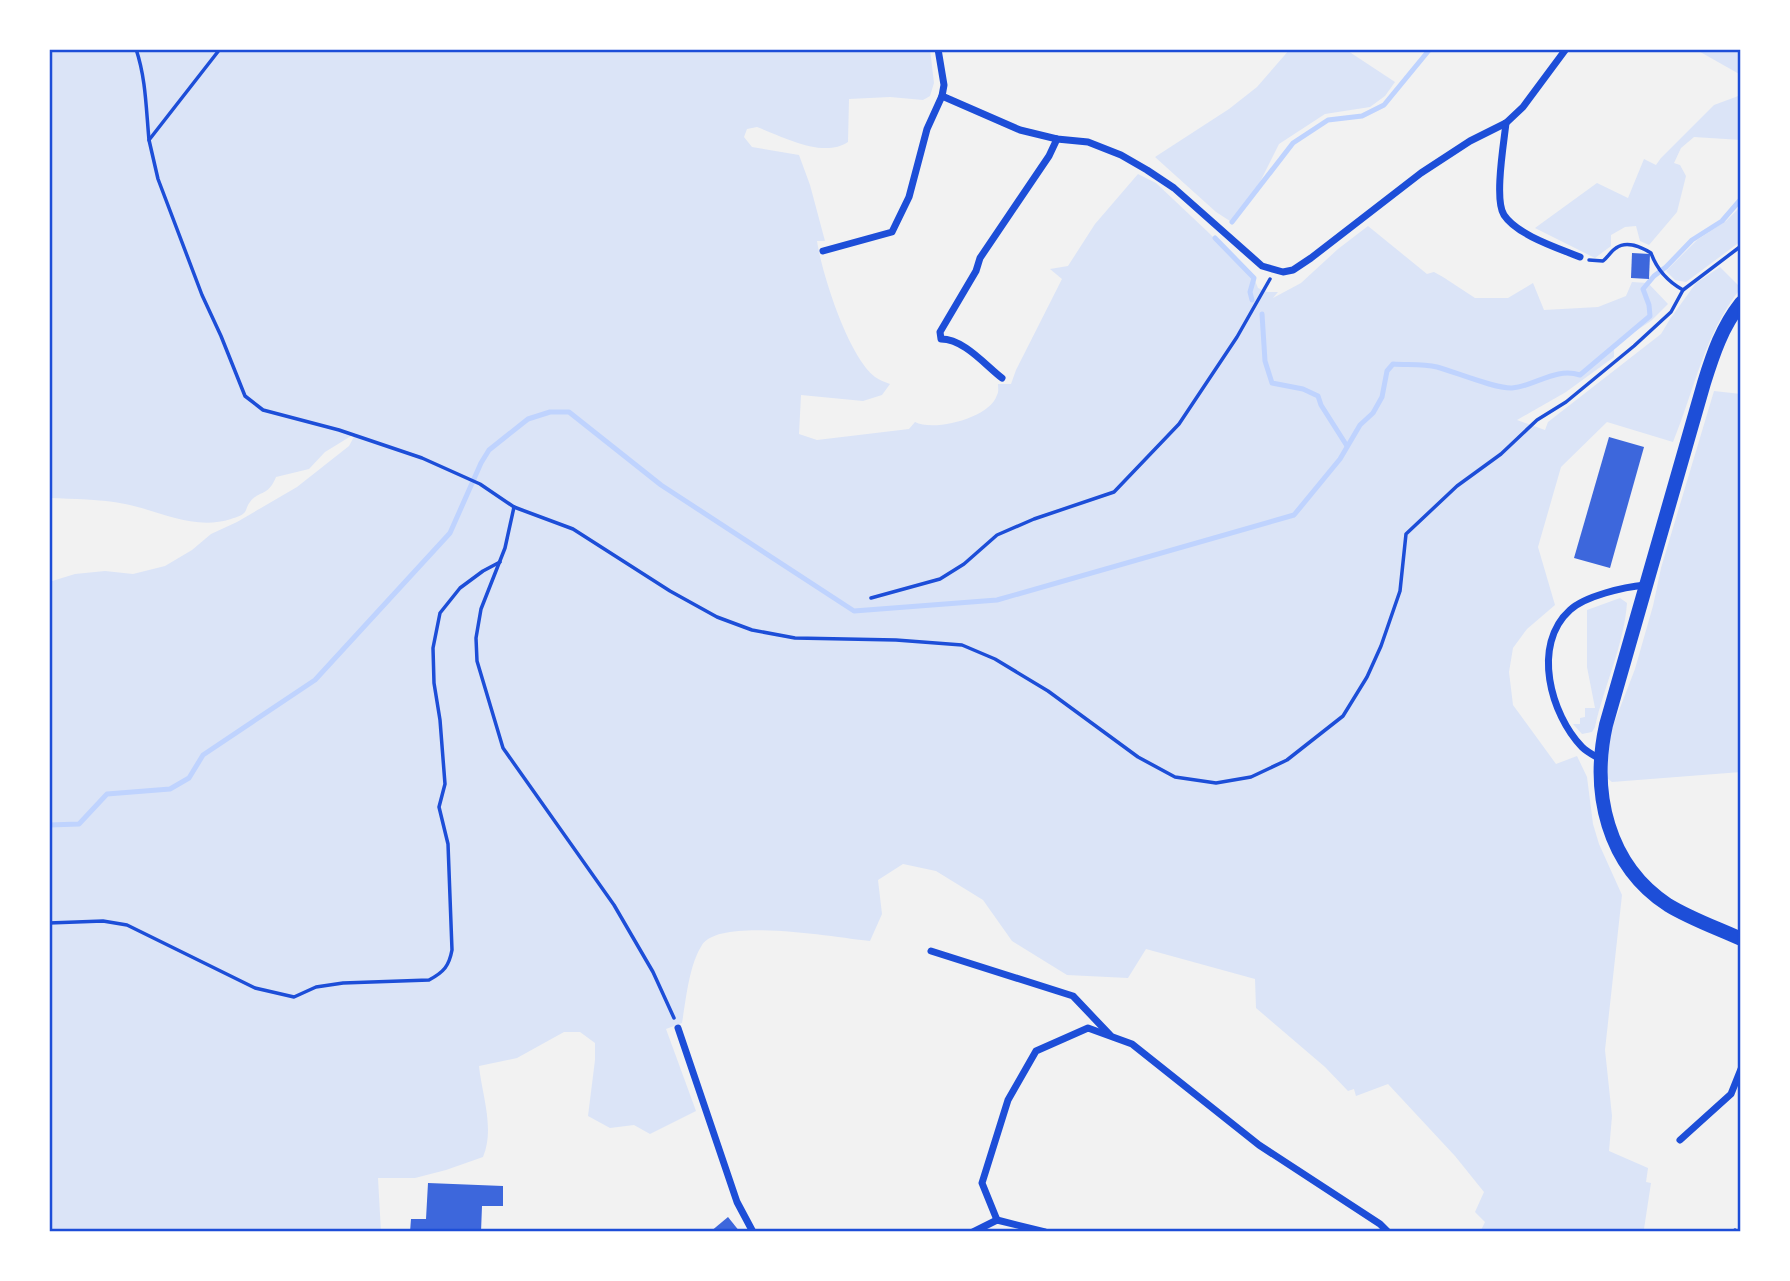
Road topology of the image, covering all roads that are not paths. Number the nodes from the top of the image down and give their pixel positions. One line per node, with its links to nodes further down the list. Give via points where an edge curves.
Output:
1 (938, 49): 3 (street)
2 (1566, 49): 4 (street)
3 (942, 96): 5 (street, via 1020,130); 6 (street, via 927,129 909,197 892,232)
4 (1506, 123): 5 (street, via 1421,173 1293,270 1273,270 1253,259 1174,188 1121,155 1088,142); 7 (street, via 1503,214 1517,229)
5 (1057, 139): 9 (street, via 980,258 940,332 941,340 961,345)
6 (823, 251)
7 (1580, 257)
8 (1741, 303): 10 (main road, via 1727,323 1710,365)
9 (1002, 378)
10 (1646, 585): 11 (main road); 11 (street, via 1629,586 1573,607 1550,646 1548,677 1557,707 1583,748)
11 (1600, 760): 12 (main road, via 1602,801 1610,834 1624,861 1667,904)
12 (1741, 939)
13 (931, 951): 15 (street, via 1073,996)
14 (678, 1028): 19 (street, via 737,1202)
15 (1111, 1036): 18 (street, via 1087,1028 1035,1051 1008,1100 982,1183); 22 (street, via 1132,1044 1259,1145)
16 (1741, 1069): 17 (street, via 1731,1094)
17 (1680, 1140)
18 (997, 1220): 20 (street); 21 (street)
19 (753, 1232)
20 (973, 1232)
21 (1045, 1232)
22 (1388, 1232)

